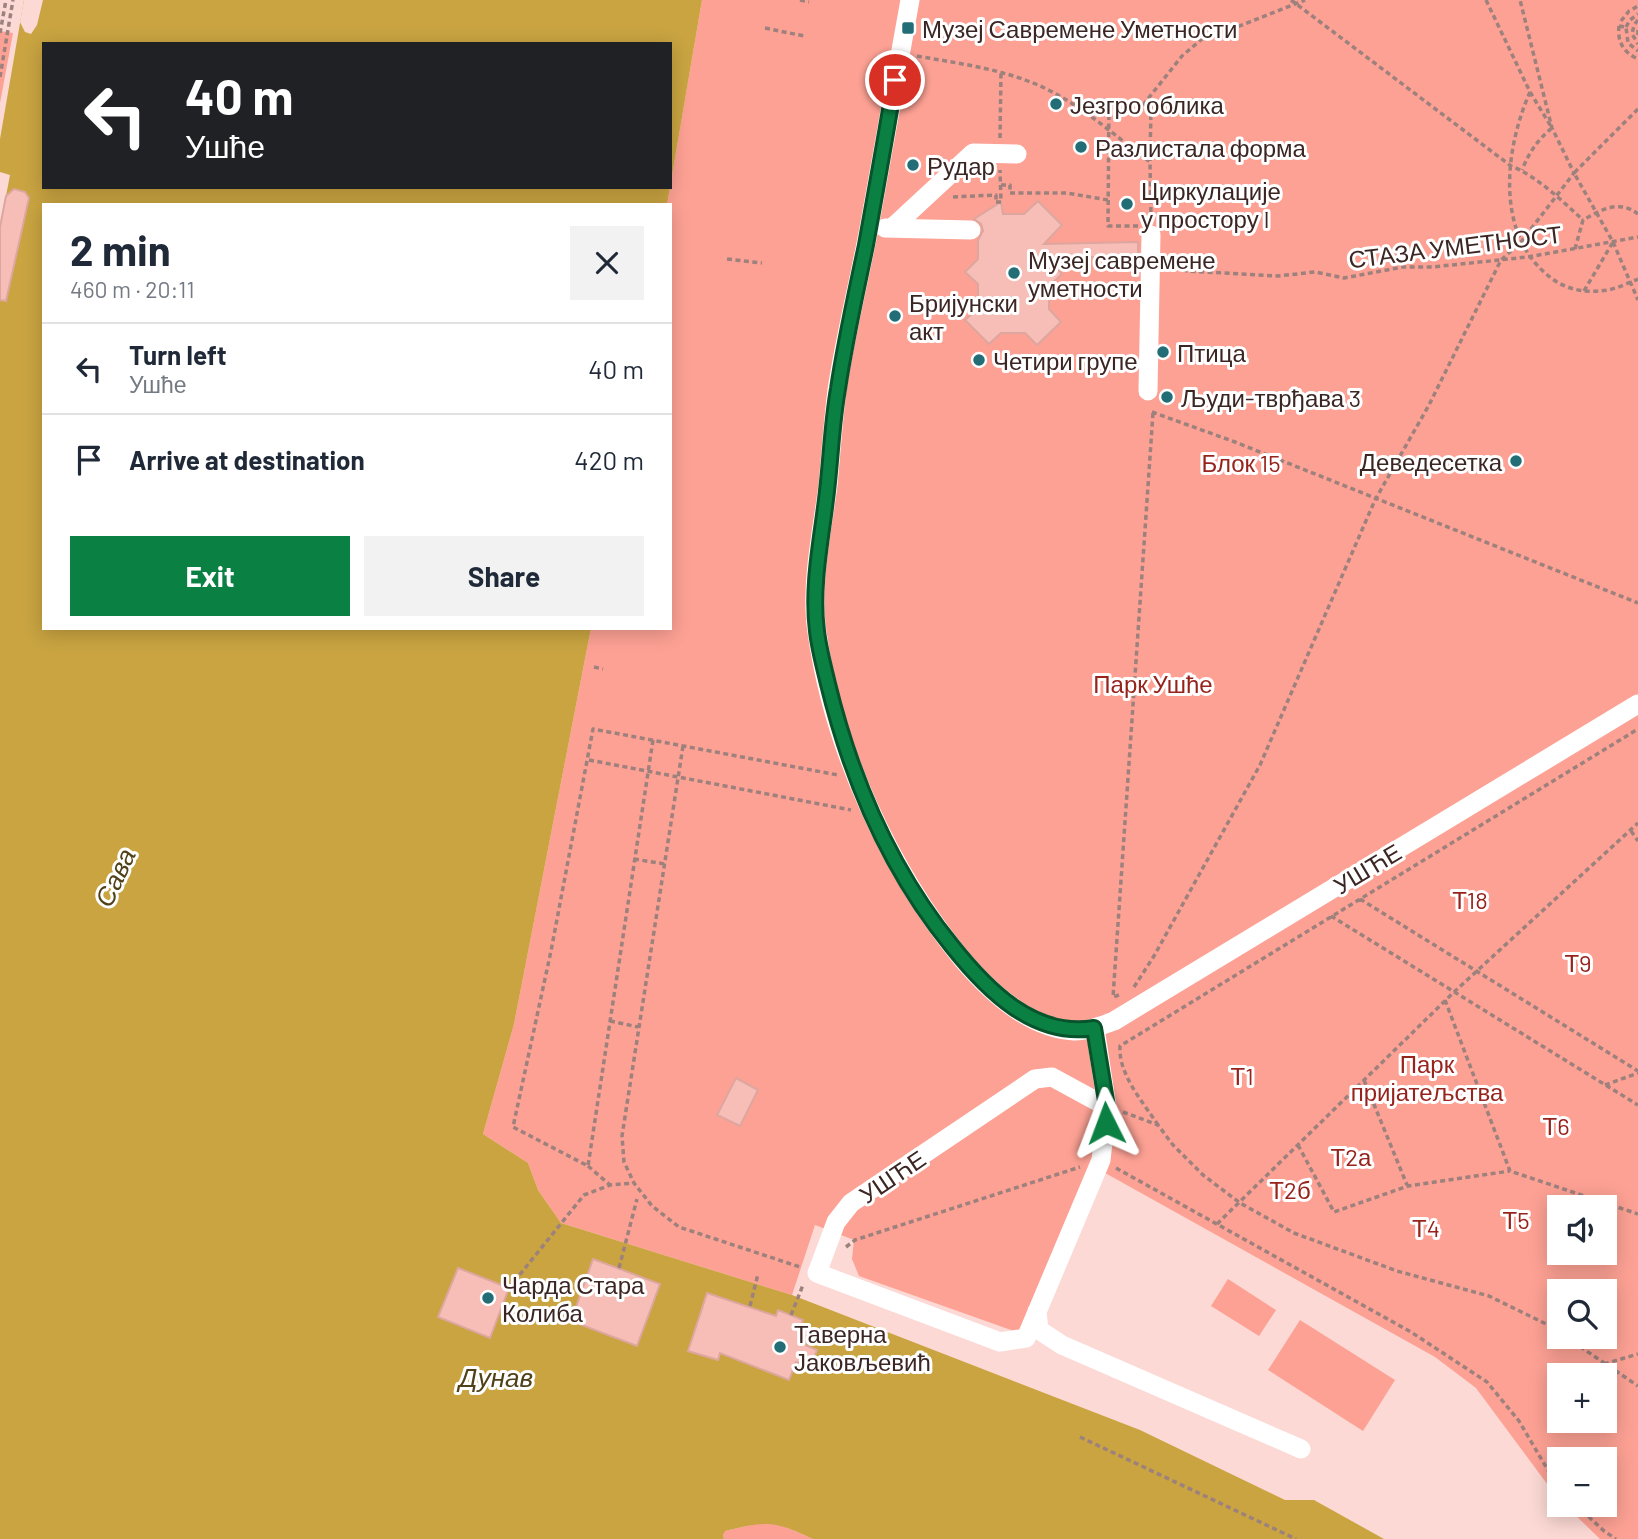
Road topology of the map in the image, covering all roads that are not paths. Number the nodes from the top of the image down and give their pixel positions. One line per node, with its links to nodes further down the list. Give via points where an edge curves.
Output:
1 (910, 0): 3 (street, УШЋЕ)
2 (1009, 159): 4 (street, via 973,153)
3 (869, 226): 4 (street); 9 (street, УШЋЕ, via 837,390 816,595 817,630 836,718 872,814 939,930 988,987 1013,1007 1056,1029)
4 (892, 228): 5 (street)
5 (971, 230)
6 (1151, 230): 7 (street)
7 (1148, 391)
8 (1638, 704): 9 (street, УШЋЕ, via 1126,1015)
9 (1094, 1028): 10 (street)
10 (1107, 1107): 11 (street, via 1101,1160); 11 (street, УШЋЕ, via 1052,1077 1035,1079 851,1203 836,1222 817,1273 1000,1342 1026,1338)
11 (1037, 1311): 12 (street, via 1039,1330 1062,1345)
12 (1301, 1449)

